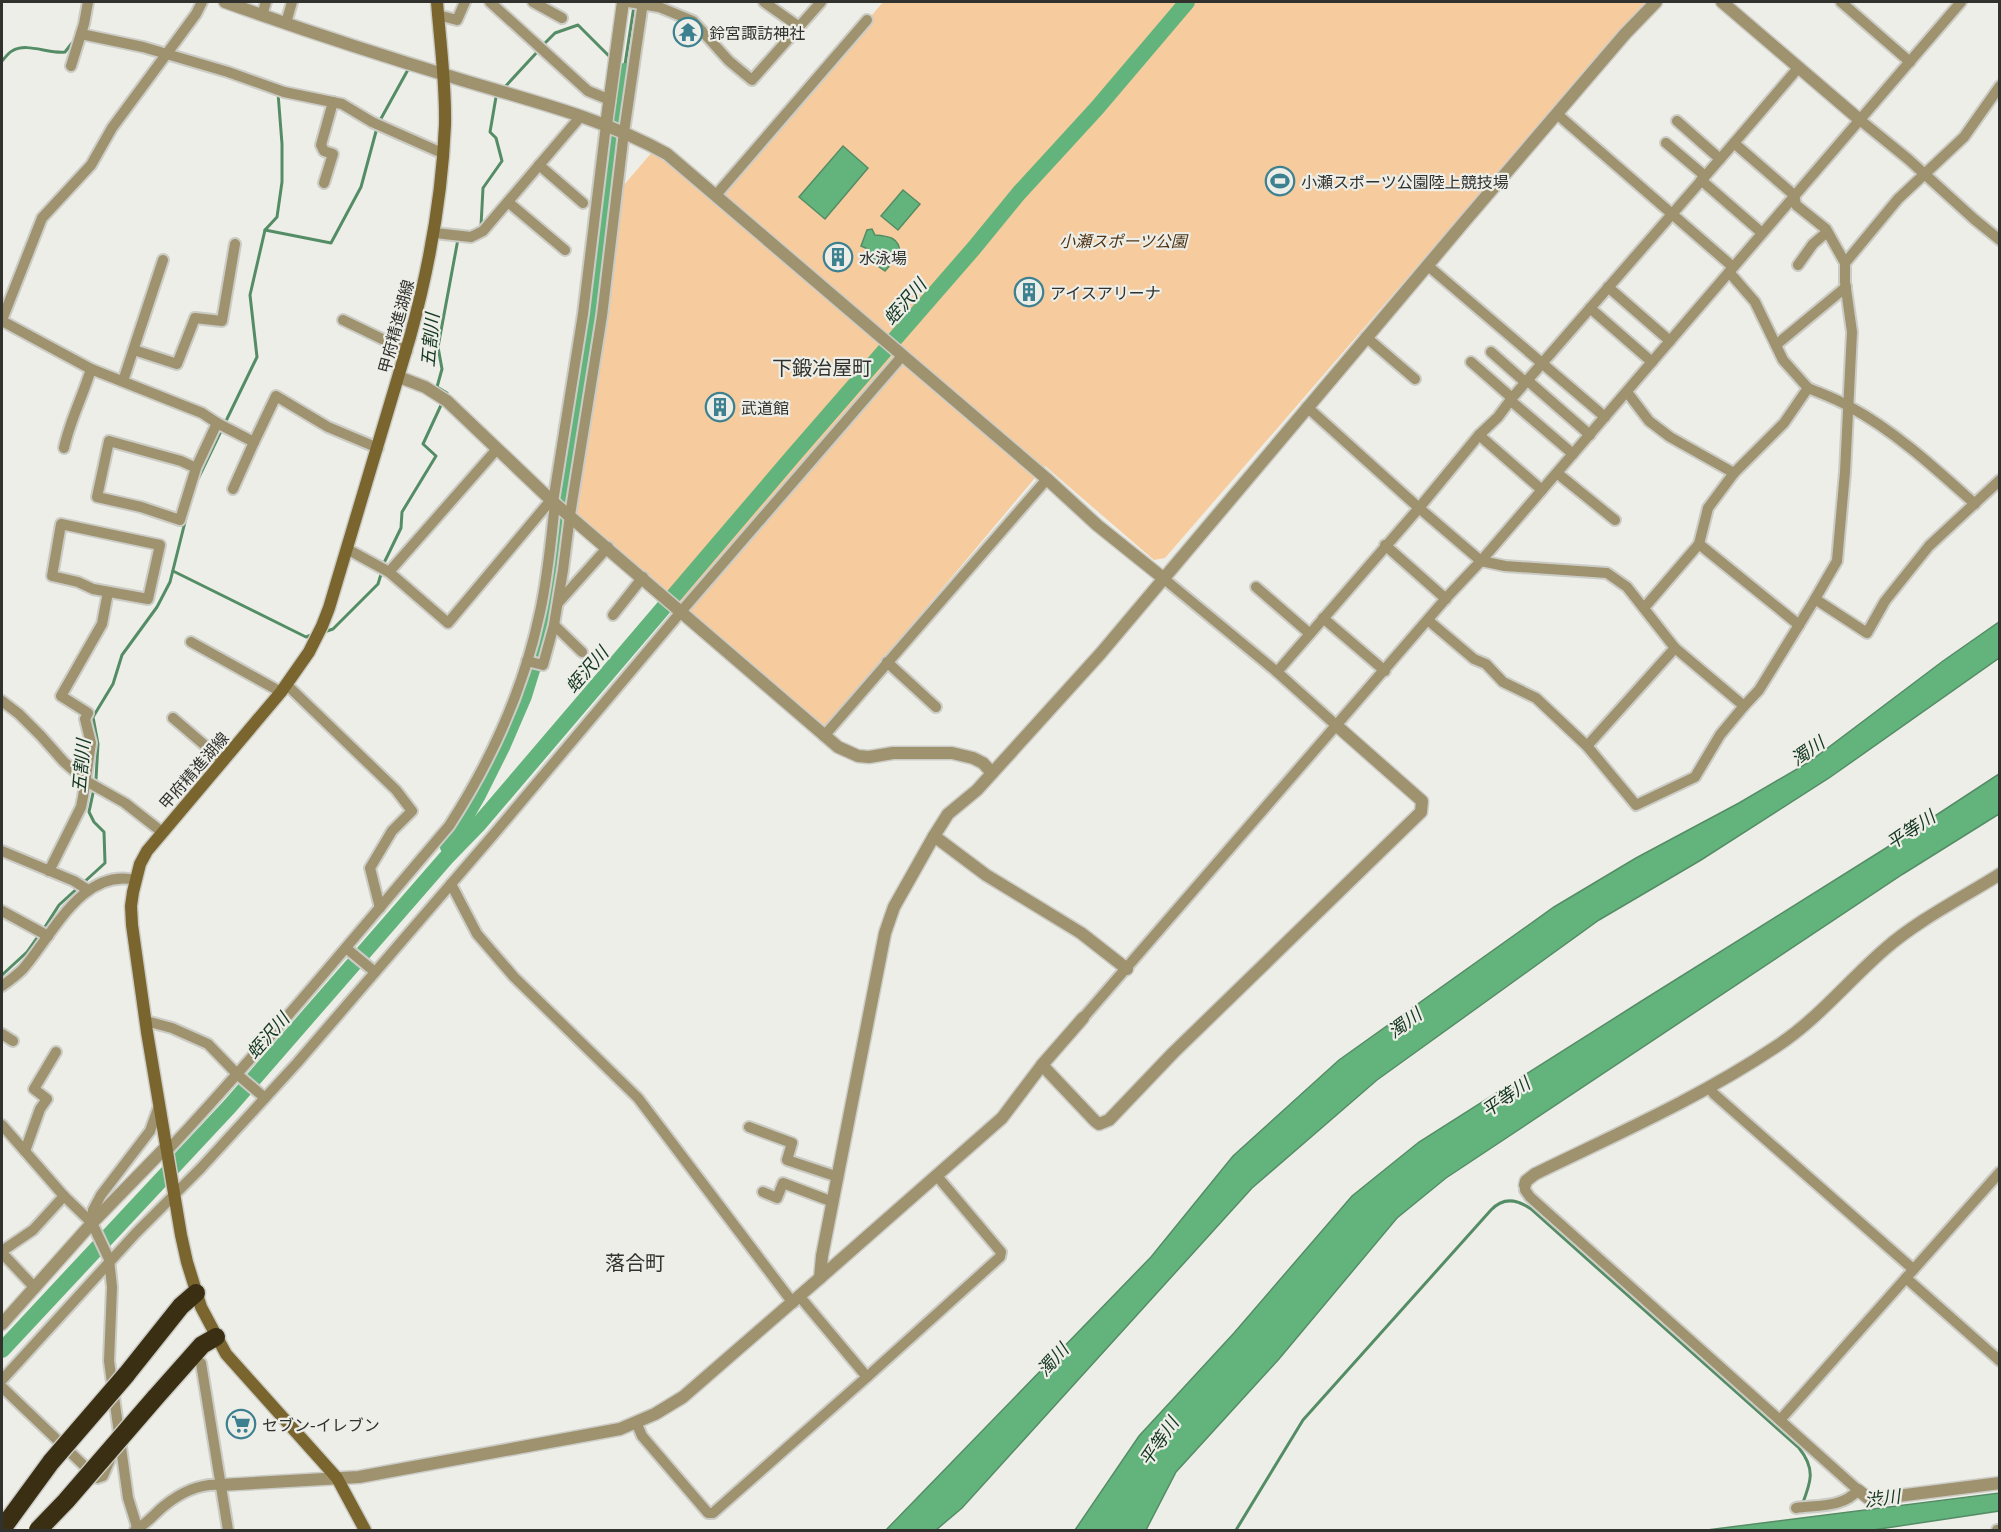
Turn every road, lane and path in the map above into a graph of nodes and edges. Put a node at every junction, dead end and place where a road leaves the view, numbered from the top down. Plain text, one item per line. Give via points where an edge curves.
1 (88, 2) edge
2 (202, 2) edge
3 (225, 2) edge
4 (266, 2) edge
5 (292, 2) edge
6 (437, 2) edge
7 (465, 2) edge
8 (490, 2) edge
9 (533, 2) edge
10 (768, 2) edge
11 (821, 2) edge
12 (1656, 2) edge
13 (1722, 2) edge
14 (1840, 2) edge
15 (1961, 2) edge
16 (635, 3) edge
17 (660, 4) edge
18 (262, 15) junction
19 (438, 15) junction
20 (562, 18) dead end
21 (867, 20) dead end
22 (286, 23) junction
23 (798, 26) junction
24 (81, 34) junction
25 (168, 53) junction
26 (1910, 62) junction
27 (71, 66) dead end
28 (1799, 67) junction
29 (443, 74) junction
30 (2000, 86) edge
31 (610, 100) junction
32 (333, 102) junction
33 (1557, 114) junction
34 (581, 116) junction
35 (1860, 120) junction
36 (1677, 121) dead end
37 (615, 129) junction
38 (1666, 143) dead end
39 (1734, 143) junction
40 (442, 153) junction
41 (1720, 159) junction
42 (539, 165) junction
43 (1924, 174) junction
44 (1703, 178) junction
45 (324, 183) dead end
46 (716, 195) junction
47 (1794, 195) junction
48 (508, 202) junction
49 (583, 203) dead end
50 (1672, 214) junction
51 (1827, 232) junction
52 (435, 233) junction
53 (1762, 233) junction
54 (2000, 240) edge
55 (235, 244) dead end
56 (565, 250) dead end
57 (163, 260) dead end
58 (1845, 263) junction
59 (1427, 266) junction
60 (1798, 266) dead end
61 (1731, 269) junction
62 (1846, 286) junction
63 (1608, 288) junction
64 (4, 300) edge
65 (1590, 308) junction
66 (583, 314) junction
67 (602, 316) junction
68 (343, 320) dead end
69 (2, 321) edge
70 (1366, 337) junction
71 (1670, 341) junction
72 (1776, 345) junction
73 (134, 350) junction
74 (407, 351) junction
75 (1491, 352) dead end
76 (901, 353) junction
77 (1471, 362) dead end
78 (1652, 362) junction
79 (1542, 363) junction
80 (91, 369) junction
81 (399, 377) junction
82 (1415, 379) dead end
83 (123, 381) junction
84 (1526, 381) junction
85 (1808, 388) junction
86 (1627, 392) junction
87 (1511, 399) junction
88 (1849, 406) junction
89 (1307, 407) junction
90 (1605, 417) junction
91 (217, 423) junction
92 (1479, 435) junction
93 (1590, 435) junction
94 (254, 442) junction
95 (64, 448) dead end
96 (378, 448) junction
97 (497, 449) junction
98 (1573, 454) junction
99 (196, 468) junction
100 (1557, 473) junction
101 (1734, 473) junction
102 (1047, 479) junction
103 (2000, 480) edge
104 (233, 489) dead end
105 (1542, 490) junction
106 (554, 502) junction
107 (1975, 504) junction
108 (1419, 508) junction
109 (570, 515) junction
110 (1615, 520) dead end
111 (1699, 544) junction
112 (1385, 545) junction
113 (608, 547) junction
114 (347, 549) junction
115 (1481, 561) junction
116 (389, 572) junction
117 (643, 578) junction
118 (1163, 578) junction
119 (1256, 587) dead end
120 (108, 592) junction
121 (1446, 599) junction
122 (1815, 599) junction
123 (558, 604) junction
124 (1644, 608) junction
125 (680, 609) junction
126 (613, 615) dead end
127 (1323, 618) junction
128 (1428, 621) junction
129 (1799, 624) junction
130 (554, 625) junction
131 (1309, 633) junction
132 (191, 642) dead end
133 (1675, 648) junction
134 (582, 652) dead end
135 (528, 661) junction
136 (887, 662) junction
137 (1385, 671) junction
138 (1277, 672) junction
139 (284, 689) junction
140 (2, 700) edge
141 (1744, 706) junction
142 (936, 707) dead end
143 (173, 718) dead end
144 (1337, 726) junction
145 (824, 736) junction
146 (1587, 746) junction
147 (222, 760) junction
148 (992, 773) junction
149 (86, 781) junction
150 (162, 832) junction
151 (934, 836) junction
152 (2, 851) edge
153 (49, 871) junction
154 (2000, 874) edge
155 (136, 880) junction
156 (452, 884) junction
157 (88, 890) junction
158 (380, 908) junction
159 (2, 911) edge
160 (48, 936) junction
161 (348, 950) junction
162 (1127, 969) junction
163 (372, 970) junction
164 (2, 986) edge
165 (1083, 1018) joint
166 (146, 1021) junction
167 (2, 1034) edge
168 (13, 1041) dead end
169 (56, 1052) dead end
170 (1042, 1065) junction
171 (239, 1076) junction
172 (1710, 1088) junction
173 (263, 1096) junction
174 (159, 1106) junction
175 (2, 1125) edge
176 (749, 1127) dead end
177 (25, 1151) junction
178 (167, 1151) junction
179 (2000, 1172) edge
180 (937, 1176) junction
181 (838, 1177) junction
182 (1525, 1185) joint
183 (763, 1192) dead end
184 (174, 1193) junction
185 (64, 1196) junction
186 (833, 1202) junction
187 (93, 1226) junction
188 (2, 1252) edge
189 (109, 1261) junction
190 (1910, 1273) junction
191 (820, 1278) junction
192 (35, 1288) junction
193 (196, 1293) junction
194 (797, 1300) junction
195 (2, 1324) edge
196 (216, 1337) junction
197 (2000, 1361) edge
198 (201, 1363) dead end
199 (867, 1377) junction
200 (2, 1380) edge
201 (2, 1387) edge
202 (1780, 1420) junction
203 (636, 1422) junction
204 (122, 1455) junction
205 (337, 1478) junction
206 (2000, 1483) edge
207 (221, 1485) junction
208 (1858, 1490) junction
209 (1801, 1507) dead end
210 (2, 1529) edge
211 (38, 1530) edge
212 (137, 1530) edge
213 (228, 1530) edge
214 (364, 1530) edge

1 - 24 street
2 - 25 street
3 - 18 street
4 - 18 street
5 - 22 street
6 - 19 main road, 甲府精進湖線
7 - 19 street via 456,20
8 - 31 street via 588,91
9 - 20 street
10 - 23 street
11 - 23 street
12 - 33 street
13 - 28 street
14 - 26 street
15 - 26 street
16 - 17 street
16 - 31 street via 616,55
16 - 37 street
17 - 23 street via 693,21 729,62 752,80
18 - 22 street
19 - 29 main road, 甲府精進湖線
21 - 46 street
22 - 29 street
24 - 25 street
24 - 27 street
25 - 32 street via 284,92
25 - 64 street via 112,128 91,165 42,218
26 - 35 street
28 - 35 street
28 - 39 street
29 - 34 street
29 - 40 main road, 甲府精進湖線
30 - 43 street via 1964,137
31 - 37 street
32 - 40 street
32 - 45 street via 321,145 333,154
33 - 50 street
33 - 59 street
34 - 37 street
34 - 42 street
35 - 43 street
35 - 47 street
36 - 41 street
37 - 46 street via 667,154
37 - 66 street
37 - 67 street
38 - 44 street
39 - 41 street
39 - 47 street
40 - 52 main road, 甲府精進湖線
41 - 44 street
42 - 48 street
42 - 49 street
43 - 54 street
43 - 58 street
44 - 50 street
44 - 53 street
46 - 76 street
47 - 51 street via 1796,205
47 - 53 street
48 - 52 street via 483,231 471,237
48 - 56 street
50 - 61 street
50 - 63 street
51 - 58 street
51 - 60 street
52 - 74 main road, 甲府精進湖線
53 - 61 street
55 - 73 street via 222,321 195,318 177,364
57 - 73 street
58 - 62 street
59 - 70 street
59 - 79 street
61 - 71 street
61 - 72 street via 1755,302
62 - 72 street
62 - 88 street via 1852,332
63 - 65 street
63 - 71 street
64 - 69 street
65 - 78 street
65 - 79 street
66 - 67 street
66 - 106 street
67 - 109 street
68 - 74 street
69 - 80 street
70 - 82 street
70 - 89 street
71 - 78 street
72 - 85 street
73 - 83 street
74 - 81 main road, 甲府精進湖線
75 - 84 street
76 - 102 street
76 - 125 street
77 - 87 street
78 - 86 street
79 - 84 street
79 - 90 street
80 - 83 street
80 - 95 street
81 - 96 main road, 甲府精進湖線
81 - 97 street via 443,398
83 - 91 street via 202,413
84 - 87 street
84 - 93 street
85 - 88 street
85 - 101 street via 1784,423
86 - 90 street
86 - 101 street via 1649,421 1670,437
87 - 92 street
87 - 98 street
88 - 107 street via 1897,439
88 - 122 street via 1837,561
89 - 108 street
89 - 118 street
90 - 93 street
91 - 94 street
91 - 99 street
92 - 105 street
92 - 108 street
93 - 98 street
94 - 96 street via 276,396 328,427
94 - 104 street
96 - 114 main road, 甲府精進湖線
97 - 106 street
97 - 116 street
98 - 100 street
99 - 99 street via 180,520 97,497 109,441
100 - 105 street
100 - 110 street
101 - 111 street via 1708,508
102 - 118 street
102 - 136 street
103 - 107 street
105 - 115 street
106 - 109 street
106 - 116 street via 448,623
106 - 135 street via 547,579
107 - 122 street via 1922,555 1885,601 1867,633
108 - 112 street
108 - 115 street
109 - 113 street
109 - 123 street
111 - 124 street
111 - 129 street
112 - 121 street
112 - 127 street
113 - 117 street
113 - 123 street
114 - 116 street
114 - 139 main road, 甲府精進湖線 via 322,626
115 - 121 street
115 - 124 street via 1607,573 1627,587
117 - 125 street
117 - 126 street
118 - 138 street
118 - 148 street
119 - 131 street
120 - 120 street via 52,576 61,524 159,545 148,599
120 - 149 street via 102,624 61,696 88,713 85,719 91,743
121 - 128 street
122 - 129 street
123 - 130 street
124 - 133 street
125 - 145 street
125 - 156 street
127 - 131 street
127 - 137 street
128 - 137 street
128 - 146 street via 1486,664 1503,682 1536,698
129 - 141 street
130 - 134 street
130 - 135 street via 543,665
131 - 138 street
132 - 139 street
133 - 141 street
133 - 146 street
135 - 158 street via 487,761 463,805
136 - 142 street
136 - 145 street
137 - 144 street
138 - 144 street
139 - 147 main road, 甲府精進湖線
139 - 158 street via 396,790 412,811 392,831 370,868
140 - 149 street
141 - 146 street via 1720,735 1695,777 1636,805
143 - 147 street
144 - 162 street
144 - 170 street via 1422,801 1421,812 1109,1120 1100,1124 1095,1120
145 - 148 street via 858,756 952,753 983,763
147 - 150 main road, 甲府精進湖線
148 - 151 street via 948,814
149 - 150 street via 125,803
149 - 153 street via 81,807
150 - 155 main road, 甲府精進湖線 via 147,851
151 - 162 street via 986,875 1081,933
151 - 181 street via 894,908 885,933
152 - 153 street
153 - 157 street
154 - 172 street via 1901,936 1815,1018
155 - 157 street via 111,879
155 - 166 main road, 甲府精進湖線 via 132,925
156 - 163 street
156 - 194 street via 477,934 514,976 638,1098
157 - 160 street
158 - 161 street
159 - 160 street
160 - 164 street via 21,971
161 - 163 street
161 - 171 street
162 - 165 street
163 - 173 street
165 - 170 street
166 - 171 street via 208,1044
166 - 174 main road, 甲府精進湖線
167 - 168 street
169 - 177 street via 34,1089 47,1099
170 - 180 street via 1002,1118
171 - 173 street
171 - 178 street
172 - 182 street via 1535,1174
172 - 190 street
173 - 184 street
174 - 178 main road, 甲府精進湖線
174 - 187 street via 150,1131 101,1195 93,1210
175 - 177 street
176 - 181 street via 792,1143 787,1160
177 - 185 street
178 - 184 main road, 甲府精進湖線
178 - 187 street
179 - 190 street
180 - 191 street
180 - 199 street via 1001,1252 1000,1257
181 - 186 street
182 - 202 street via 1530,1197
183 - 186 street via 777,1198 783,1183
184 - 189 street
184 - 193 main road, 甲府精進湖線
185 - 187 street
185 - 188 street via 33,1230
186 - 191 street
187 - 189 street
187 - 192 street
188 - 192 street
189 - 200 street
189 - 204 street via 109,1361
190 - 197 street
190 - 202 street
191 - 194 street
192 - 195 street
193 - 196 main road, 甲府精進湖線
193 - 210 highway, bridge via 51,1462
194 - 199 street
194 - 203 street via 683,1396
196 - 205 main road, 甲府精進湖線 via 242,1374
196 - 211 highway, bridge via 202,1345
198 - 207 street
199 - 203 street via 713,1513 708,1513 642,1436
201 - 204 street via 97,1478 103,1476 113,1455
202 - 208 street
203 - 205 street via 620,1429
204 - 212 street
205 - 207 street
205 - 214 main road, 甲府精進湖線
206 - 208 street via 1874,1498
207 - 212 street via 184,1492
207 - 213 street
208 - 209 street via 1842,1503

